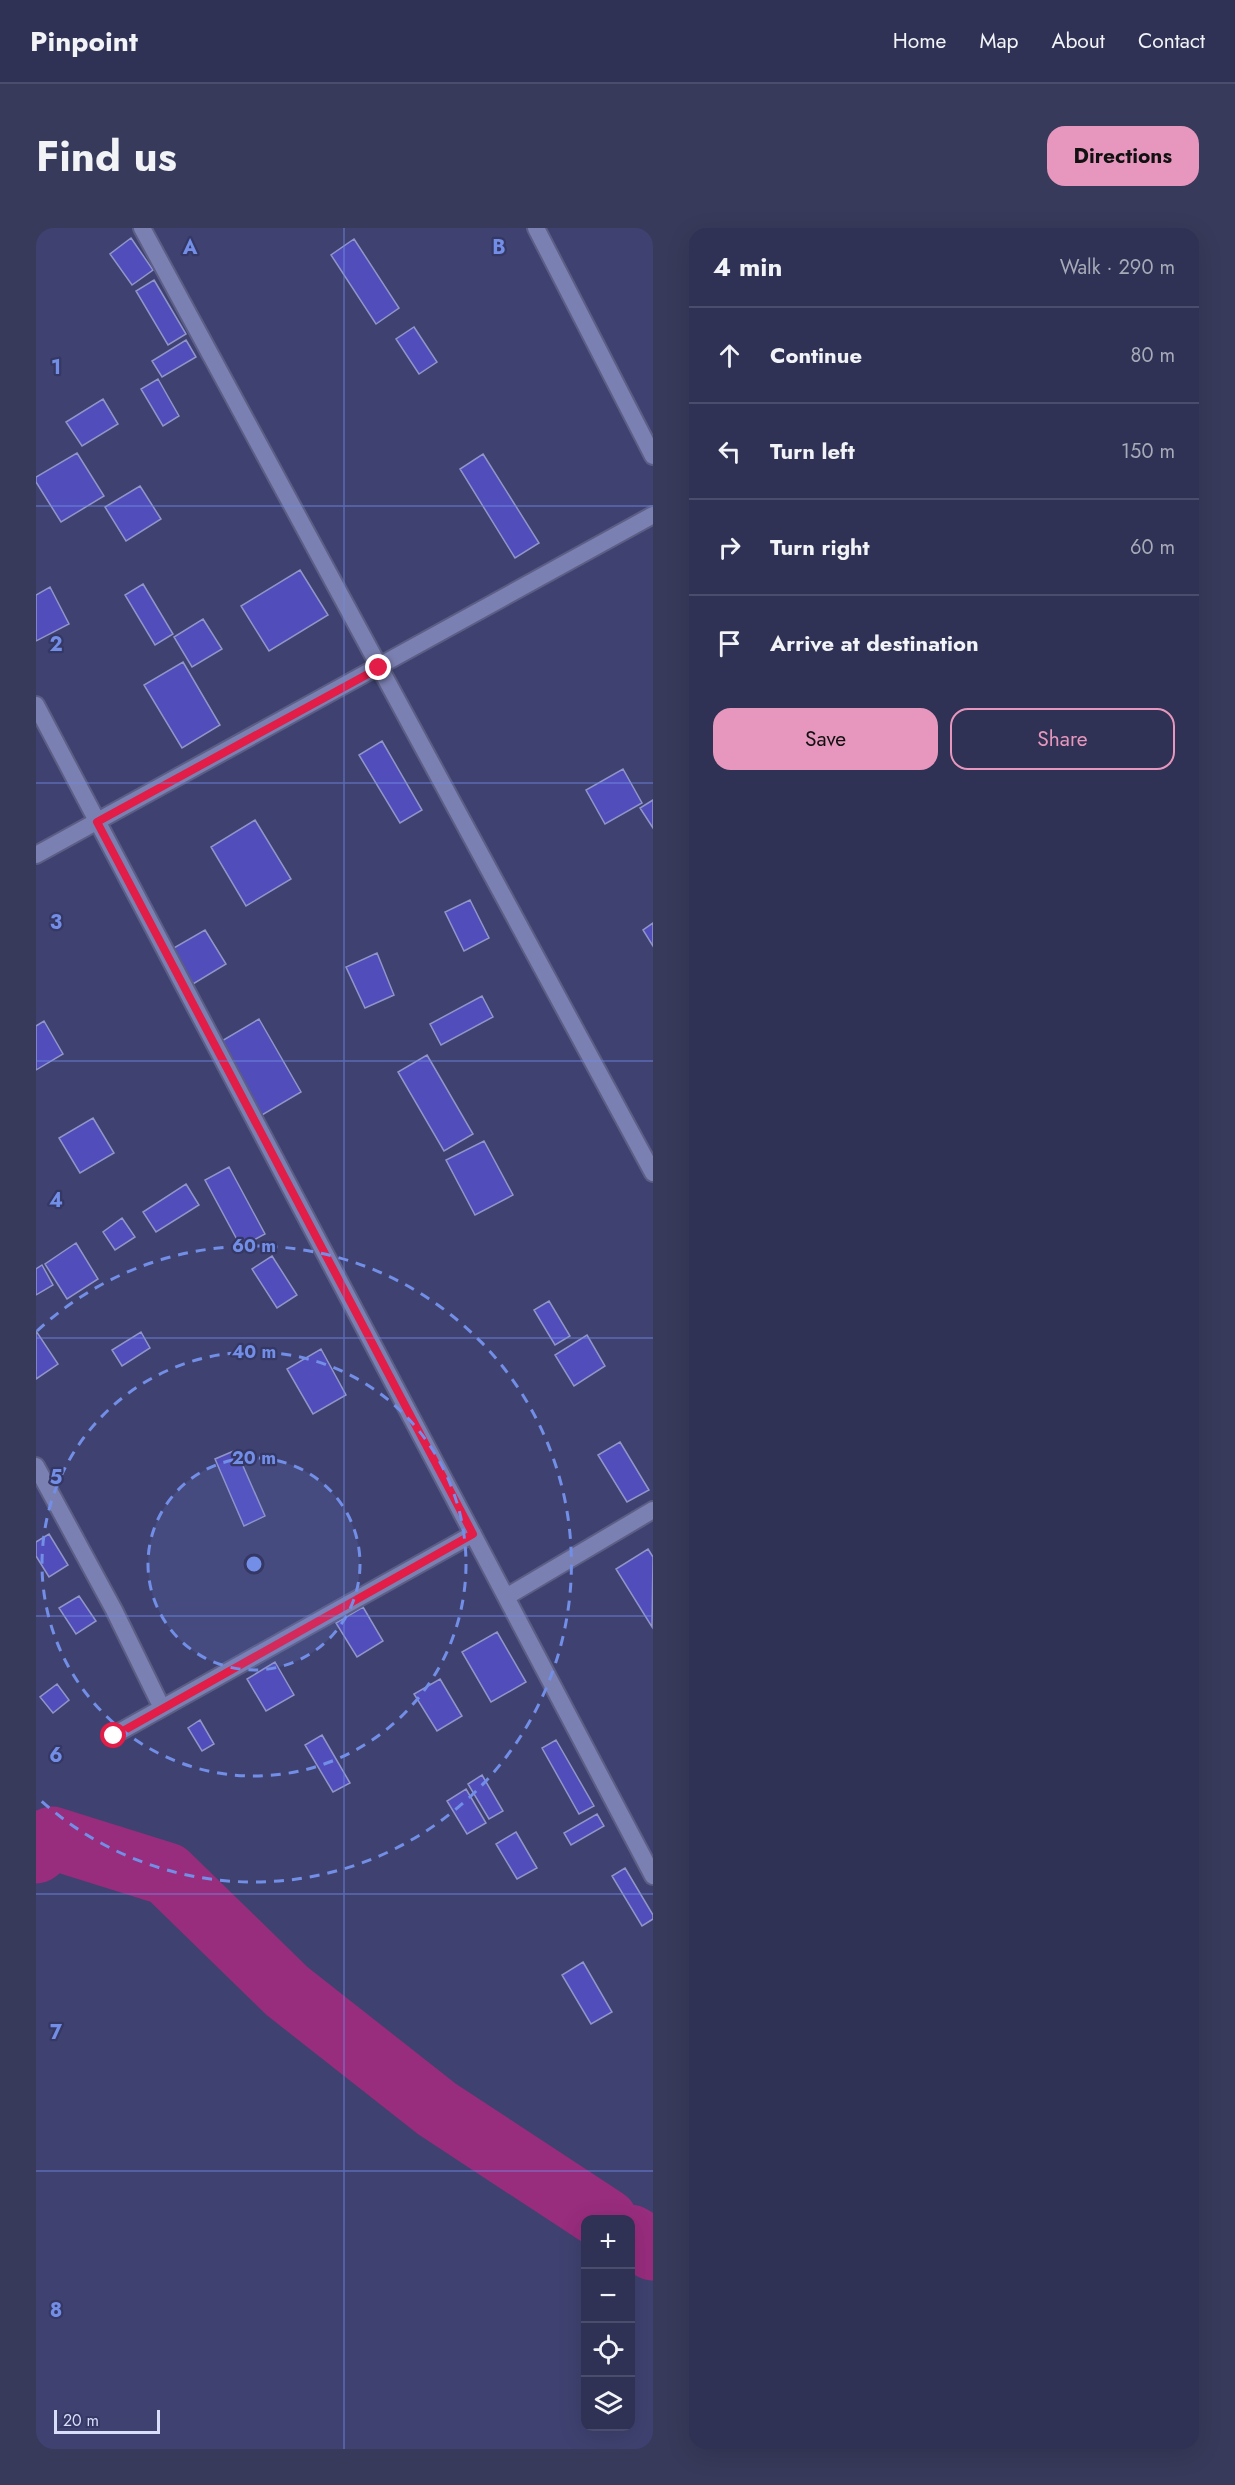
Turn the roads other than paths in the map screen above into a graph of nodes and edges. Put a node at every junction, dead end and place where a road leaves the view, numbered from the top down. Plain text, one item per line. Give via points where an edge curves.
1 (142, 228) edge
2 (536, 228) edge
3 (653, 456) edge
4 (653, 515) edge
5 (379, 668) junction
6 (36, 705) edge
7 (97, 822) junction
8 (36, 855) edge
9 (653, 1173) edge
10 (36, 1466) edge
11 (653, 1510) edge
12 (473, 1534) junction
13 (506, 1597) junction
14 (162, 1708) junction
15 (114, 1736) dead end
16 (653, 1875) edge

1 - 5 street
2 - 3 street
4 - 5 street
5 - 7 street
5 - 9 street
6 - 7 street
7 - 8 street
7 - 12 street
10 - 14 street
11 - 13 street
12 - 13 street
12 - 14 street
13 - 16 street
14 - 15 street

